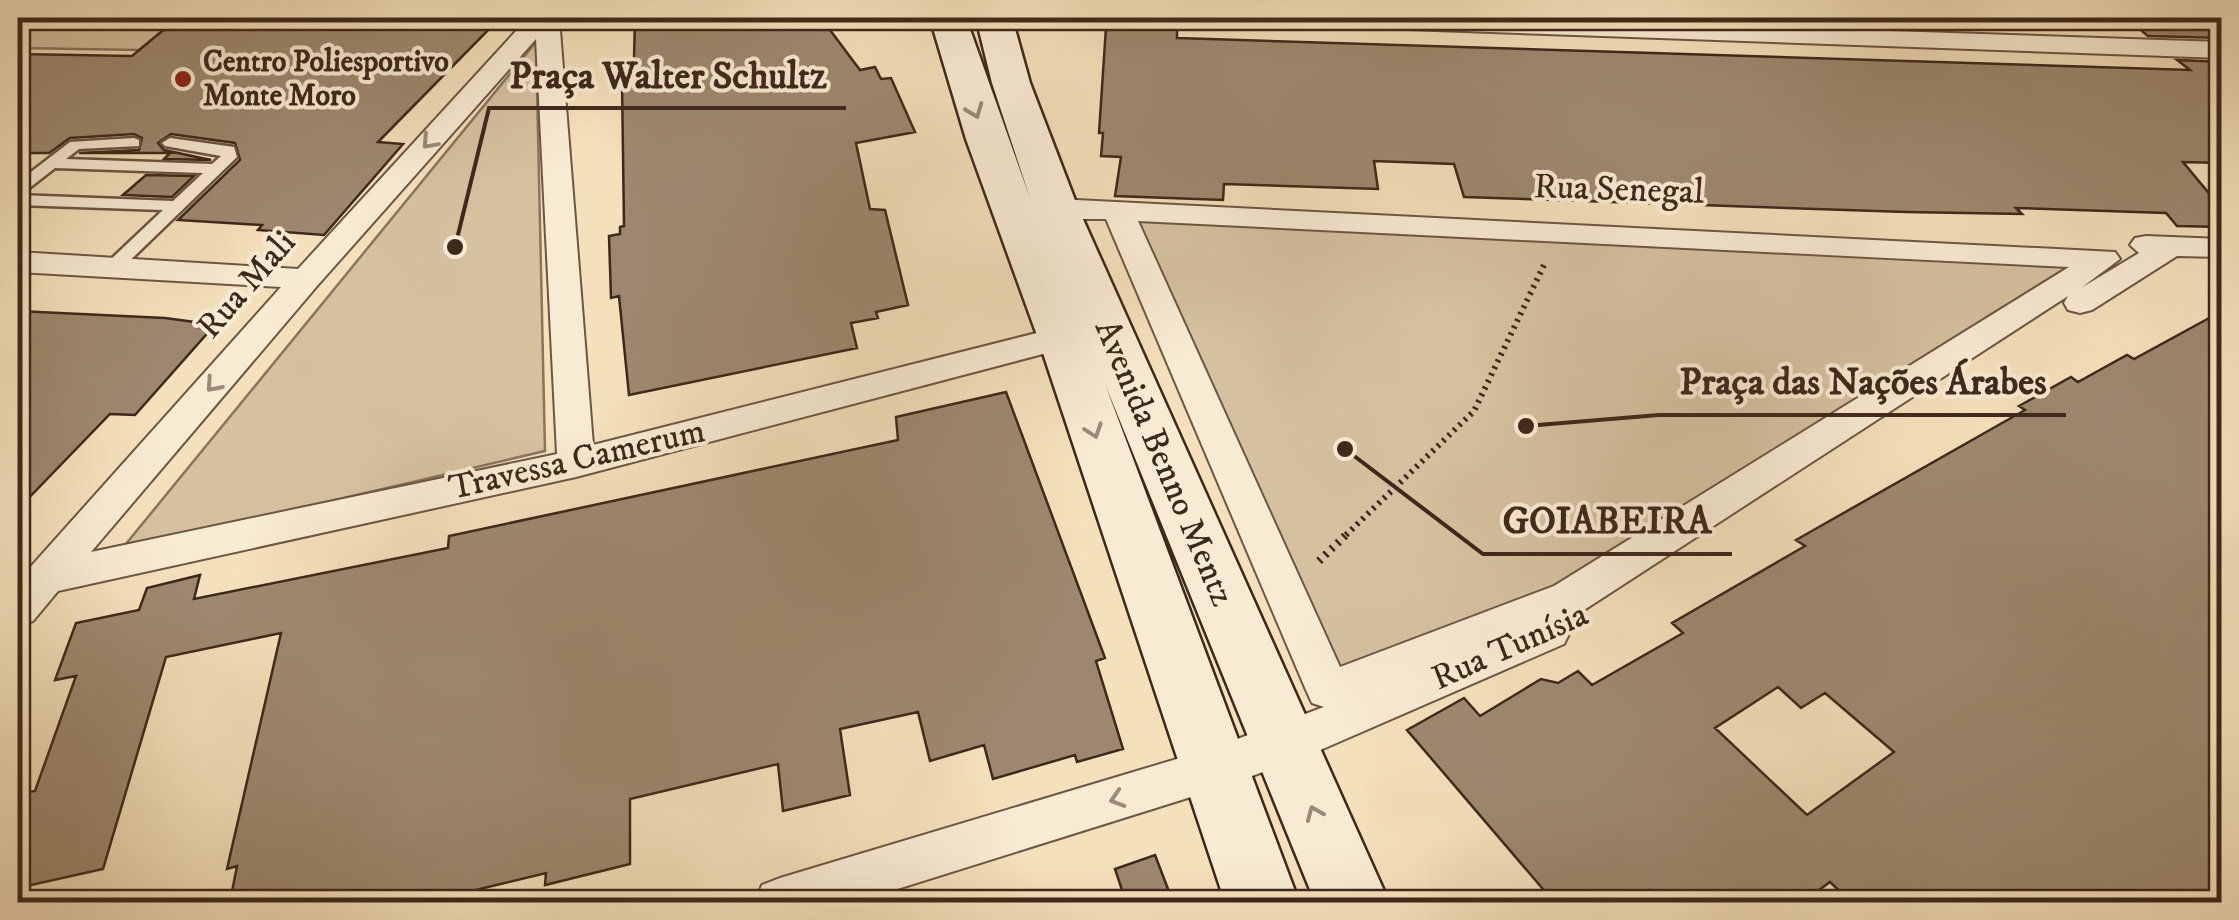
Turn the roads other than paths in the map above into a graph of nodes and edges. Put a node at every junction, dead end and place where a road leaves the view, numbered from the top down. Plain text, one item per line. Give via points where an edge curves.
1 (544, 18) edge
2 (948, 18) edge
3 (994, 18) edge
4 (1296, 18) edge
5 (1609, 24) edge
6 (1664, 25) edge
7 (2222, 50) edge
8 (134, 143) dead end
9 (170, 143) dead end
10 (48, 163) junction
11 (217, 169) junction
12 (18, 189) edge
13 (18, 200) edge
14 (177, 206) junction
15 (1035, 212) junction
16 (2171, 246) junction
17 (2222, 248) edge
18 (18, 262) edge
19 (113, 268) junction
20 (306, 279) junction
21 (1084, 333) junction
22 (576, 463) junction
23 (45, 578) junction
24 (1285, 593) joint
25 (18, 609) edge
26 (1286, 744) junction
27 (1210, 770) junction
28 (780, 902) edge
29 (1262, 902) edge
30 (1352, 902) edge

1 -> 20 street, Rua Mali
1 - 22 street
2 -> 15 street, Avenida Benno Mentz via 969,96
3 - 15 street, Avenida Benno Mentz
4 - 5 street
5 - 6 street
6 - 7 street
8 - 10 lane via 75,145
9 - 11 lane via 229,150
10 - 11 lane
10 - 12 lane
11 - 14 lane
13 - 14 lane
14 - 19 lane
15 - 16 street, Rua Senegal
15 - 21 street, Avenida Benno Mentz
16 - 17 street, Rua Senegal
16 - 26 street, Rua Tunísia via 1590,614
18 - 19 street
19 - 20 street
20 -> 23 street, Rua Mali
21 - 22 street, Travessa Camerum
21 - 26 street, Avenida Benno Mentz
21 -> 27 street, Avenida Benno Mentz
22 - 23 street, Travessa Camerum
23 - 25 street, Rua Mali
24 - 24 street via 1328,690 1569,598 2104,259 1118,210
26 - 27 street, Rua Tunísia
30 -> 26 street, Avenida Benno Mentz
27 -> 28 street, Rua Tunísia
27 - 29 street, Avenida Benno Mentz

